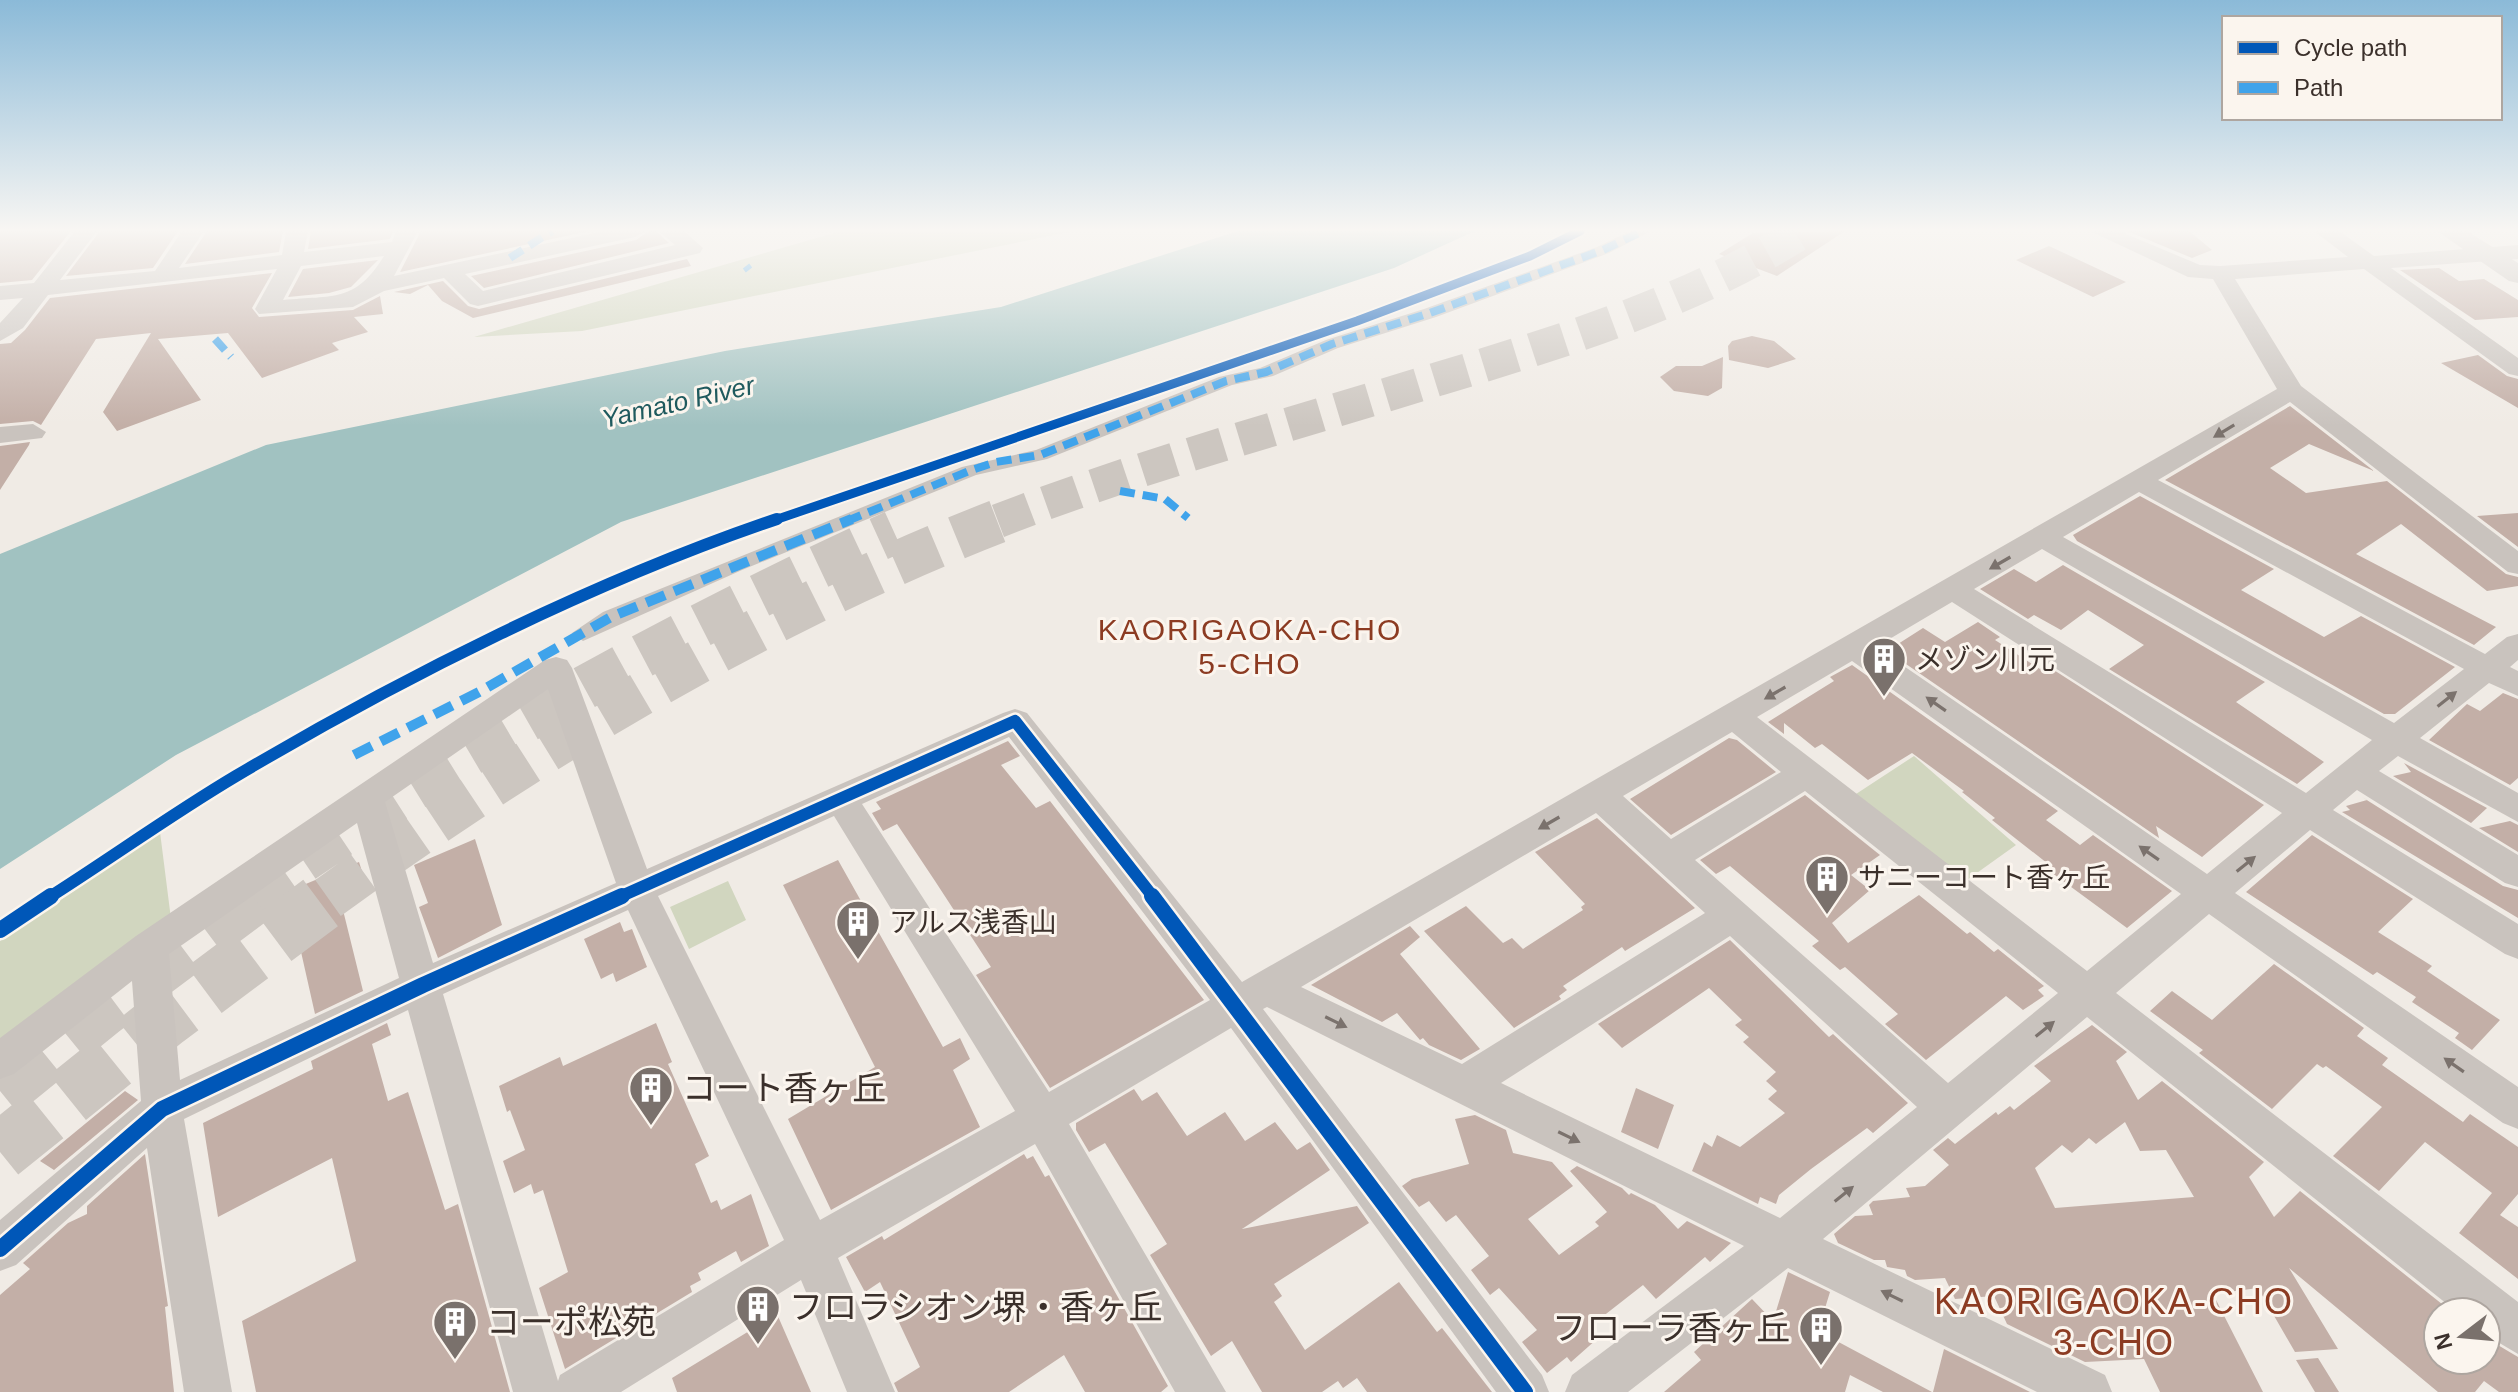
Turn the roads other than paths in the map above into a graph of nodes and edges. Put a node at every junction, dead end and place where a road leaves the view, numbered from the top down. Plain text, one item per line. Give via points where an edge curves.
1 (34, 296) edge
2 (274, 296) edge
3 (360, 296) edge
4 (1477, 296) edge
5 (2234, 296) edge
6 (2416, 296) edge
7 (0, 334) edge
8 (2518, 369) edge
9 (2291, 391) junction
10 (33, 432) dead end
11 (0, 435) edge
12 (2139, 481) junction
13 (2044, 538) junction
14 (2518, 565) edge
15 (1954, 590) junction
16 (583, 633) dead end
17 (2518, 644) edge
18 (1854, 647) junction
19 (2502, 676) edge
20 (1734, 717) junction
21 (2397, 738) junction
22 (1807, 773) junction
23 (2356, 773) junction
24 (1599, 795) junction
25 (367, 798) junction
26 (842, 800) junction
27 (2518, 809) edge
28 (2310, 812) junction
29 (1669, 858) junction
30 (2518, 873) edge
31 (637, 891) junction
32 (2209, 895) junction
33 (1732, 915) junction
34 (2518, 943) edge
35 (149, 947) junction
36 (423, 985) junction
37 (2089, 993) junction
38 (1251, 996) junction
39 (0, 1061) edge
40 (1464, 1085) junction
41 (162, 1109) junction
42 (1948, 1109) junction
43 (2518, 1110) edge
44 (1042, 1118) junction
45 (1784, 1243) junction
46 (0, 1249) edge
47 (811, 1249) junction
48 (2518, 1331) edge
49 (208, 1392) edge
50 (537, 1392) edge
51 (577, 1392) edge
52 (871, 1392) edge
53 (1202, 1392) edge
54 (1525, 1392) edge
55 (1589, 1392) edge
56 (2088, 1392) edge

1 - 7 street
2 - 3 street via 267,309
4 - 16 street via 1266,372 1212,386 1040,455 969,471 721,570
5 - 9 street
6 - 8 street
9 -> 12 street
9 - 14 street
10 - 11 street
12 - 13 street
12 - 19 street
13 -> 15 street
13 - 21 street
15 - 18 street
15 - 28 street
17 - 19 street
18 -> 20 street
32 -> 18 street
21 -> 19 street
20 - 22 street
20 - 24 street
21 - 23 street
21 - 27 street
22 - 29 street
22 - 37 street
23 - 28 street
23 - 30 street
24 - 29 street
24 -> 38 street
25 - 31 street via 556,668
25 - 35 street
25 - 36 street
26 - 31 street
26 - 38 street via 1015,721
26 - 44 street
32 -> 28 street
28 - 34 street
29 - 33 street
31 - 36 street
31 - 47 street
32 - 37 street
43 -> 32 street
33 - 40 street
33 - 42 street
35 - 39 street
35 - 41 street
36 - 41 street
36 - 50 street
42 -> 37 street
37 - 48 street
38 -> 40 street
38 - 44 street
38 - 54 street
40 -> 45 street
41 - 46 street
41 - 49 street
45 -> 42 street
44 - 47 street
44 - 53 street
45 - 55 street
56 -> 45 street
47 - 51 street
47 - 52 street

